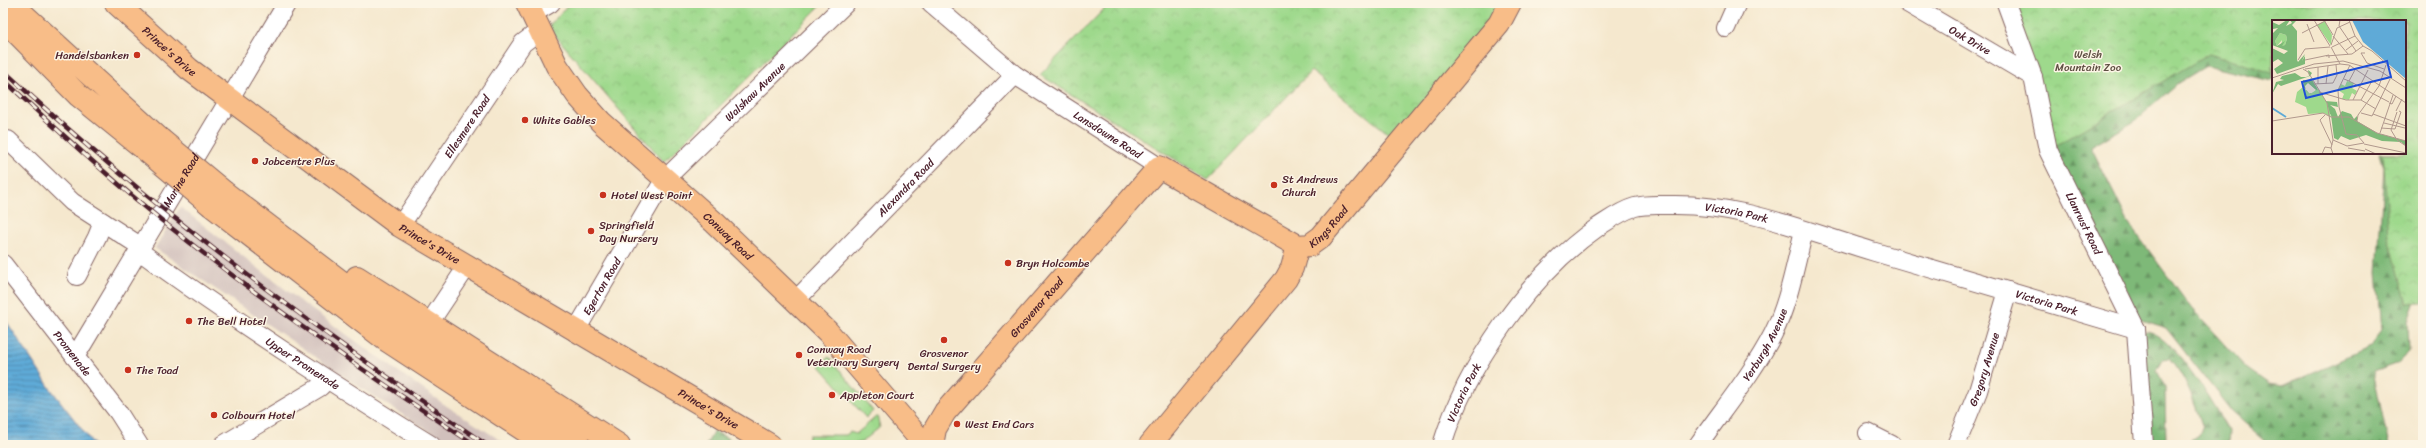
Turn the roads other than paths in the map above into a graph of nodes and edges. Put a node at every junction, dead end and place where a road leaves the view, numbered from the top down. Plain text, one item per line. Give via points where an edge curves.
1 (11, 3) edge
2 (116, 3) edge
3 (287, 3) edge
4 (552, 3) edge
5 (846, 3) edge
6 (931, 3) edge
7 (1510, 3) edge
8 (1737, 3) edge
9 (1907, 3) edge
10 (2006, 3) edge
11 (532, 16) edge
12 (3, 19) edge
13 (1726, 28) dead end
14 (1015, 75) junction
15 (2033, 77) junction
16 (229, 101) junction
17 (8, 140) dead end
18 (154, 146) junction
19 (1159, 167) junction
20 (664, 180) junction
21 (218, 199) junction
22 (259, 220) junction
23 (102, 222) junction
24 (400, 226) junction
25 (1804, 231) junction
26 (1298, 246) junction
27 (139, 248) junction
28 (3, 264) edge
29 (468, 265) junction
30 (77, 276) dead end
31 (2008, 290) junction
32 (796, 300) junction
33 (436, 313) dead end
34 (2136, 329) junction
35 (575, 332) junction
36 (75, 358) junction
37 (327, 380) junction
38 (945, 412) junction
39 (904, 420) junction
40 (1868, 433) dead end
41 (139, 445) edge
42 (223, 445) edge
43 (431, 445) edge
44 (547, 445) edge
45 (578, 445) edge
46 (619, 445) edge
47 (770, 445) edge
48 (905, 445) edge
49 (911, 445) edge
50 (925, 445) edge
51 (932, 445) edge
52 (1150, 445) edge
53 (1442, 445) edge
54 (1698, 445) edge
55 (1892, 445) edge
56 (1956, 445) edge
57 (2144, 445) edge

1 - 18 main road
2 - 16 main road, Prince's Drive via 152,38
3 - 16 street, Marine Road
4 - 11 street, Ellesmere Road
5 - 20 street, Walshaw Avenue
6 - 14 street, Lansdowne Road
7 - 26 main road, Kings Road via 1498,24 1321,237 1310,245
8 - 13 street
9 - 15 street, Oak Drive
10 - 15 street, Llanrwst Road
11 - 20 main road, Conway Road via 557,66 577,95 601,122
11 - 24 street, Ellesmere Road via 523,43
12 - 18 main road via 80,96
14 - 19 street, Lansdowne Road
14 - 32 street, Alexandra Road
15 - 34 street, Llanrwst Road via 2048,150
16 - 24 main road, Prince's Drive
16 - 27 street, Marine Road
17 - 23 street, Upper Promenade via 72,202
18 - 21 main road, bridge
19 - 26 main road, Lansdowne Road
19 - 38 main road, Grosvenor Road
20 - 32 main road, Conway Road via 715,223
20 - 35 street, Egerton Road
21 - 22 main road
21 - 44 main road via 386,340
22 - 45 main road via 398,325
22 - 46 main road via 316,250
23 - 27 street, Upper Promenade
23 - 30 street
24 - 29 main road, Prince's Drive
25 - 31 street, Victoria Park
25 - 53 street, Victoria Park via 1745,211 1696,204 1635,207 1614,216 1579,241 1555,264 1491,341 1466,383 1450,418
25 - 54 street, Yerburgh Avenue via 1784,307 1773,333 1753,367
26 - 52 main road, Kings Road via 1286,279
27 - 36 street, Marine Road
27 - 37 street, Upper Promenade via 184,284
28 - 36 street, Promenade
29 - 33 street
29 - 35 main road, Prince's Drive
31 - 34 street, Victoria Park
31 - 56 street, Gregory Avenue via 1978,391
32 - 39 main road, Conway Road via 852,358
34 - 57 street, Llanrwst Road
35 - 47 main road, Prince's Drive
36 - 41 street, Promenade via 118,412
37 - 42 street via 320,387
37 - 43 street, Upper Promenade
38 - 39 main road, Grosvenor Road via 932,420
38 - 51 main road, Grosvenor Road via 935,429
39 - 50 main road, Conway Road
40 - 55 street
48 - 49 main road

